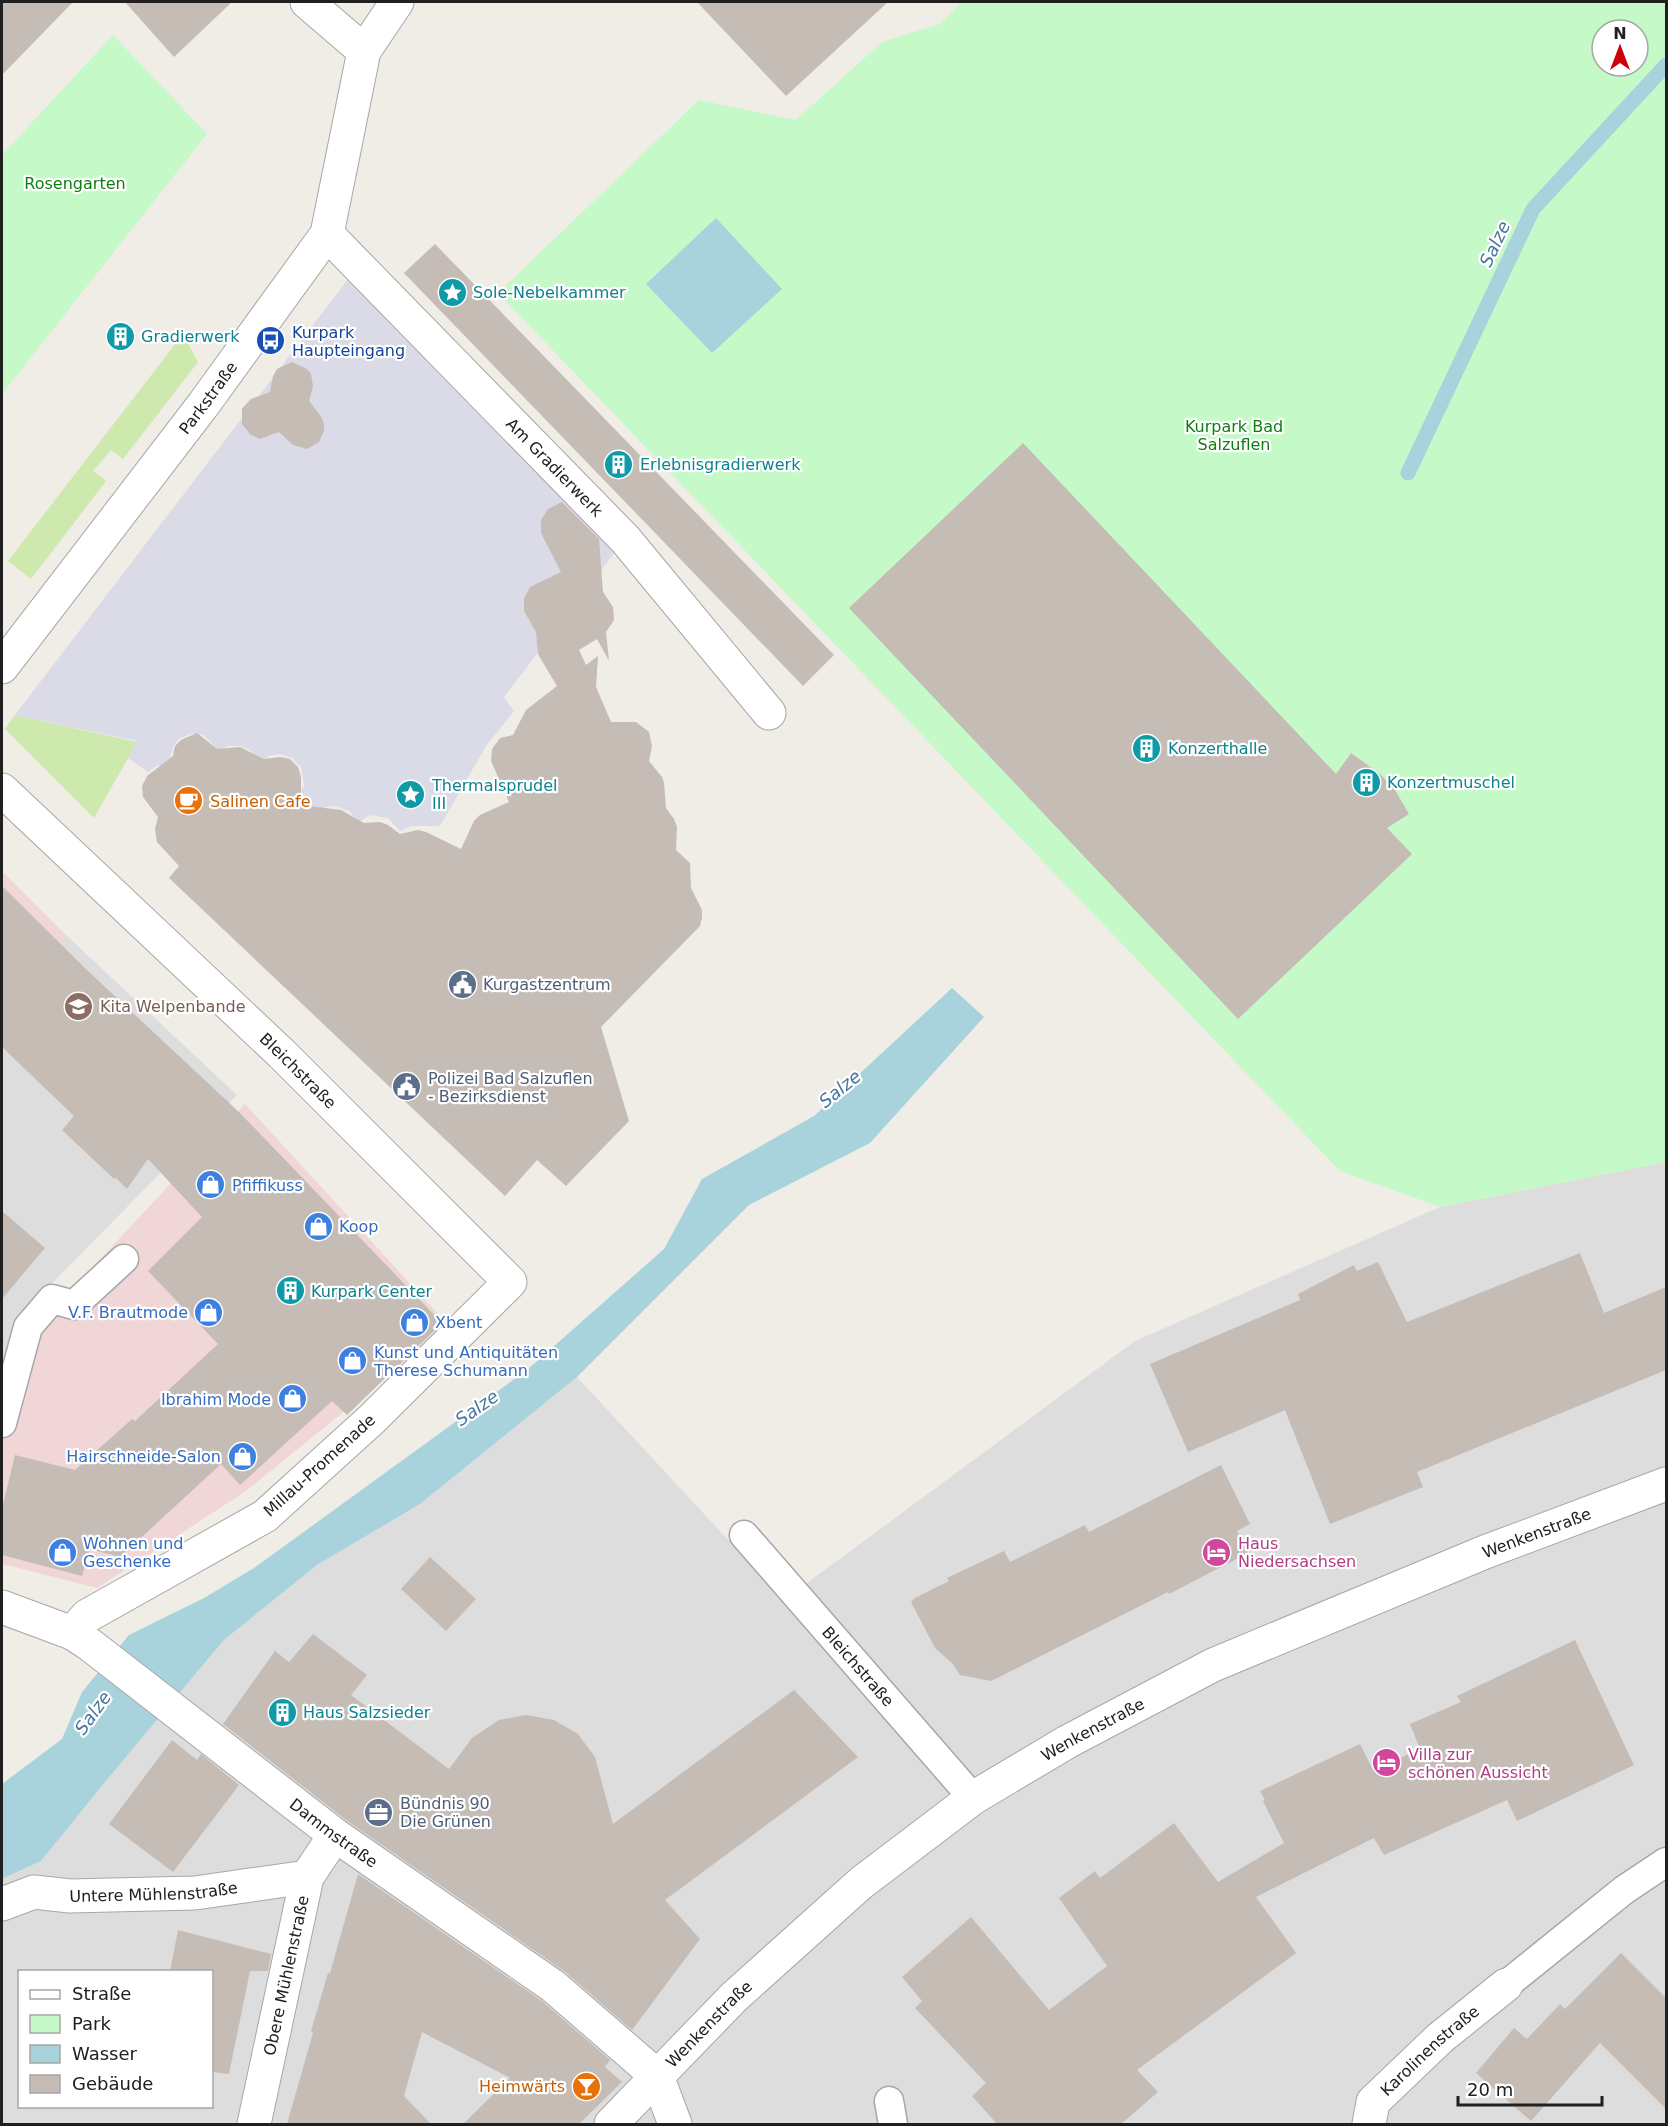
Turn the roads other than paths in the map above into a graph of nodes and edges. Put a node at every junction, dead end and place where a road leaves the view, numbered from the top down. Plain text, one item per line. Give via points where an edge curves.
1 (307, 2) edge
2 (397, 2) edge
3 (364, 51) junction
4 (327, 234) junction
5 (2, 667) edge
6 (769, 713) dead end
7 (2, 790) edge
8 (124, 1259) dead end
9 (510, 1282) joint
10 (2, 1423) edge
11 (1666, 1484) edge
12 (744, 1535) dead end
13 (2, 1607) edge
14 (72, 1633) junction
15 (973, 1798) junction
16 (335, 1835) junction
17 (1666, 1862) edge
18 (307, 1877) junction
19 (2, 1904) edge
20 (1506, 1985) joint
21 (657, 2076) junction
22 (254, 2124) edge
23 (610, 2124) edge
24 (675, 2124) edge
25 (1369, 2124) edge

1 - 3 street
2 - 3 street, Parkstraße
3 - 4 street, Parkstraße
4 - 5 street, Parkstraße via 203,405
4 - 6 street, Am Gradierwerk via 625,539
7 - 9 street, Bleichstraße via 282,1054
8 - 10 lane via 74,1305 52,1299 27,1328
9 - 14 street, Millau-Promenade via 372,1419 265,1515 87,1616
11 - 15 street, Wenkenstraße via 1485,1552 1213,1665 1067,1742
12 - 15 lane, Bleichstraße
13 - 14 street, Dammstraße
14 - 16 street, Dammstraße
15 - 21 street, Wenkenstraße via 861,1883 734,1996
16 - 18 street, Obere Mühlenstraße
16 - 21 street, Dammstraße via 553,1986
17 - 20 lane via 1624,1890
18 - 19 street, Untere Mühlenstraße via 195,1893 34,1893
18 - 22 street, Obere Mühlenstraße
20 - 25 street, Karolinenstraße via 1440,2038 1373,2102
21 - 23 street, Wenkenstraße
21 - 24 street

